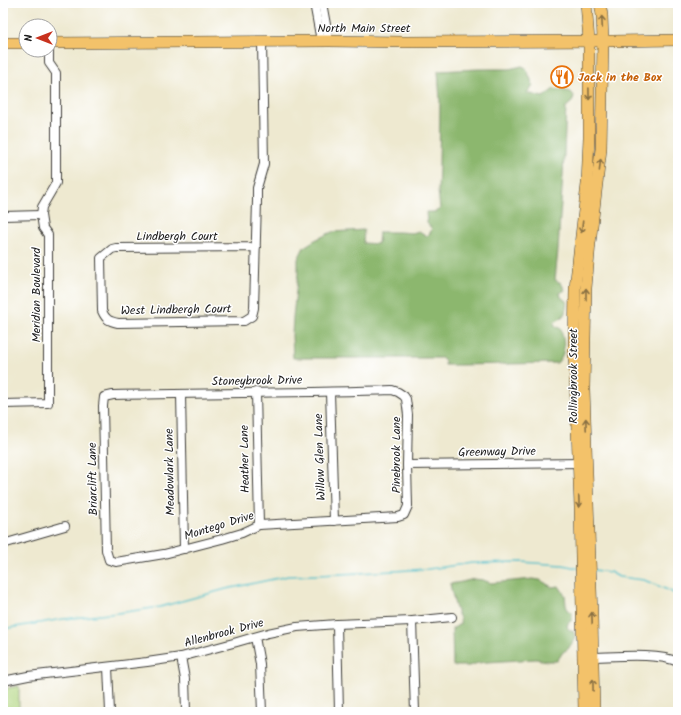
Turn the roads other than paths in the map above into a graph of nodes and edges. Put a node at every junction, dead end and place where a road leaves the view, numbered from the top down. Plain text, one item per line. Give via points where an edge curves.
1 (314, 3) edge
2 (322, 3) edge
3 (586, 3) edge
4 (600, 3) edge
5 (678, 40) edge
6 (262, 41) junction
7 (325, 41) junction
8 (589, 41) junction
9 (603, 41) junction
10 (3, 43) edge
11 (18, 43) edge
12 (58, 43) edge
13 (49, 58) edge
14 (41, 215) junction
15 (3, 216) edge
16 (256, 247) junction
17 (108, 321) joint
18 (256, 392) junction
19 (330, 392) junction
20 (181, 394) junction
21 (104, 397) joint
22 (406, 399) joint
23 (3, 404) edge
24 (583, 463) junction
25 (407, 465) junction
26 (406, 510) joint
27 (334, 520) junction
28 (259, 525) junction
29 (65, 526) dead end
30 (3, 544) edge
31 (184, 549) junction
32 (109, 560) joint
33 (452, 617) dead end
34 (412, 620) junction
35 (337, 624) junction
36 (255, 637) junction
37 (181, 657) junction
38 (588, 657) junction
39 (678, 662) edge
40 (108, 667) junction
41 (3, 681) edge
42 (110, 712) edge
43 (186, 712) edge
44 (262, 712) edge
45 (339, 712) edge
46 (415, 712) edge
47 (584, 712) edge
48 (594, 712) edge

1 - 7 street
2 - 7 street
3 - 8 main road, Rollingbrook Street
9 -> 4 main road, Rollingbrook Street
5 - 9 main road, North Main Street
6 - 7 main road, North Main Street
6 - 12 main road, North Main Street
6 - 16 street via 264,164 257,188
7 - 8 main road, North Main Street
8 - 9 main road, North Main Street
8 -> 24 main road, Rollingbrook Street via 587,184 575,288 574,352
24 -> 9 main road, Rollingbrook Street via 586,288 601,149
10 - 11 main road
13 - 14 street via 49,63 56,72 56,183 42,207
14 - 15 street
14 - 23 street, Meridian Boulevard via 43,228 48,235 48,403
16 - 17 street, West Lindbergh Court via 254,308 252,316 244,321
16 - 17 street, Lindbergh Court via 112,249 101,258 102,311
18 - 19 street, Stoneybrook Drive
18 - 20 street, Stoneybrook Drive
18 - 28 street, Heather Lane
19 - 22 street, Stoneybrook Drive via 392,390
19 - 27 street, Willow Glen Lane
20 - 21 street, Stoneybrook Drive
20 - 31 street, Meadowlark Lane
21 - 32 street, Briarclift Lane via 106,550
22 - 25 street, Pinebrook Lane
24 - 25 street, Greenway Drive
24 - 38 main road, Rollingbrook Street
25 - 26 street, Pinebrook Lane
26 - 27 street, Montego Drive via 404,515 398,517
27 - 28 street, Montego Drive
28 - 31 street, Montego Drive via 222,540
29 - 30 street
31 - 32 street, Montego Drive via 116,562
33 - 34 street, Allenbrook Drive
34 - 35 street, Allenbrook Drive
34 - 46 street
35 - 36 street, Allenbrook Drive via 297,627
35 - 45 street
36 - 37 street, Allenbrook Drive
36 - 44 street via 260,664
37 - 40 street, Allenbrook Drive
37 - 43 street
38 - 39 street via 646,656
38 - 47 main road, Rollingbrook Street
48 -> 38 main road, Rollingbrook Street
40 - 41 street, Allenbrook Drive
40 - 42 street

